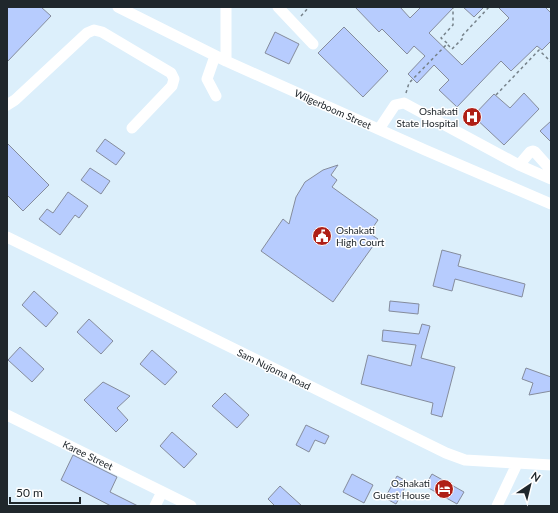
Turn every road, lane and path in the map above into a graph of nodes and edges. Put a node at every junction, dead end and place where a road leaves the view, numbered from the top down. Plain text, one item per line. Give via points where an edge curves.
1 (118, 7) edge
2 (226, 7) edge
3 (278, 7) edge
4 (452, 7) edge
5 (489, 7) edge
6 (313, 44) dead end
7 (447, 44) junction
8 (215, 56) junction
9 (226, 61) junction
10 (551, 62) edge
11 (496, 95) dead end
12 (216, 96) dead end
13 (404, 103) junction
14 (7, 105) edge
15 (132, 128) dead end
16 (379, 129) junction
17 (519, 164) junction
18 (551, 170) edge
19 (551, 179) edge
20 (551, 204) edge
21 (7, 237) edge
22 (7, 415) edge
23 (517, 464) junction
24 (551, 465) edge
25 (162, 492) junction
26 (155, 506) edge
27 (191, 506) edge
28 (497, 506) edge

1 - 8 street, Wilgerboom Street
2 - 9 street
3 - 6 street
4 - 7 path via 453,25 441,38
5 - 7 path via 452,49
7 - 13 path via 409,83
8 - 9 street, Wilgerboom Street
8 - 12 street via 207,79
9 - 16 street, Wilgerboom Street
10 - 11 path via 539,50
13 - 16 street via 395,105
13 - 17 street
14 - 15 street via 87,33 94,30 102,32 171,73 174,79 172,86
16 - 20 street, Wilgerboom Street
17 - 18 street via 533,151
17 - 19 street
21 - 23 street, Sam Nujoma Road via 446,453 466,460
22 - 25 street, Karee Street
23 - 24 street, Sam Nujoma Road
23 - 28 street
25 - 26 street
25 - 27 street, Karee Street

